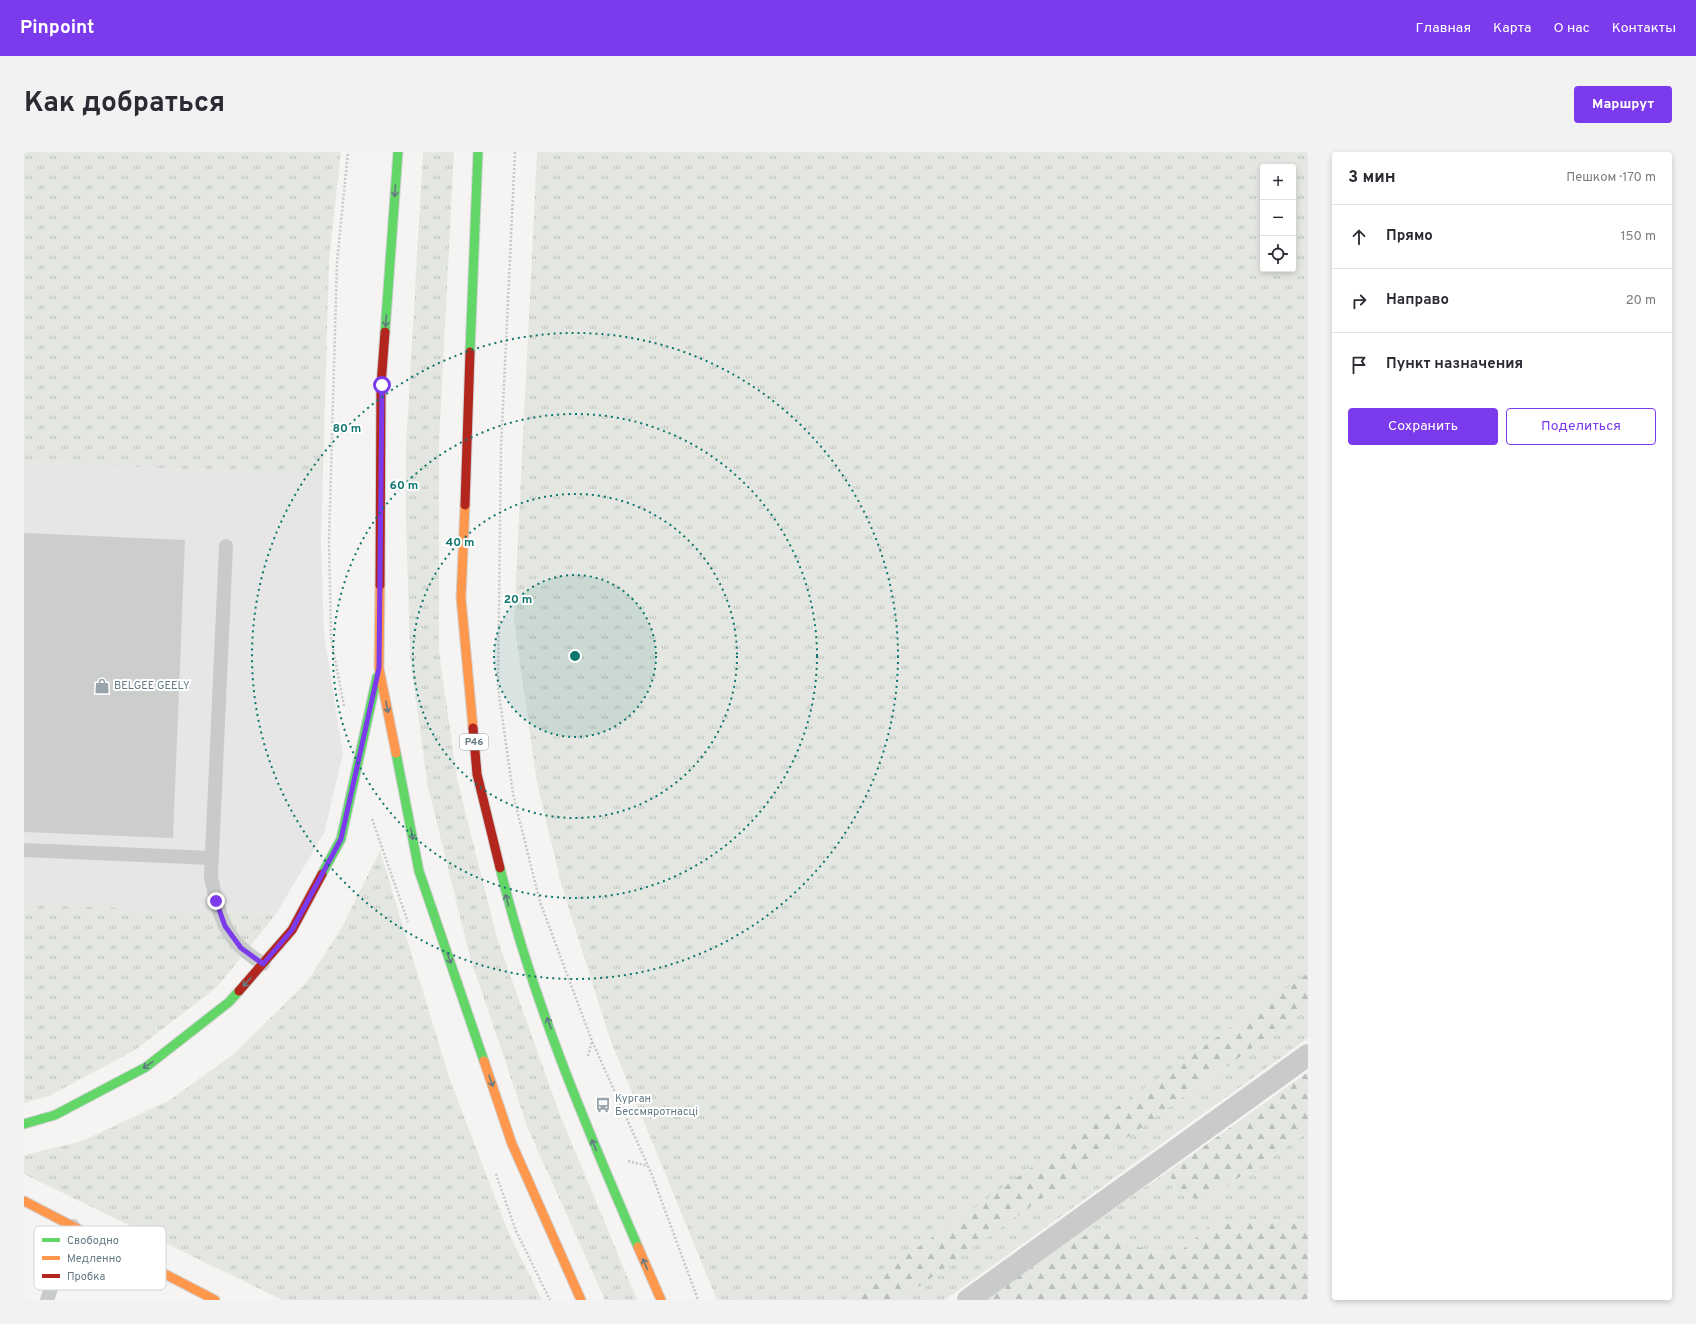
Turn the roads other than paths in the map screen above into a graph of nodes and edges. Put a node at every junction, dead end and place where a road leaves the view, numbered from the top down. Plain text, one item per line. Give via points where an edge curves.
1 (398, 152) edge
2 (478, 152) edge
3 (226, 546) dead end
4 (379, 668) junction
5 (24, 850) edge
6 (212, 858) junction
7 (263, 964) junction
8 (1308, 1055) edge
9 (24, 1124) edge
10 (24, 1201) edge
11 (73, 1226) edge
12 (166, 1274) edge
13 (51, 1290) edge
14 (47, 1300) edge
15 (215, 1300) edge
16 (582, 1300) edge
17 (661, 1300) edge
18 (968, 1300) edge

1 -> 4 main road via 382,385
17 -> 2 main road, Р46 via 582,1115 514,925 477,774 461,598
3 - 6 lane
4 - 7 main road via 341,839 292,930
4 -> 16 main road via 419,871 512,1144
5 - 6 lane
6 - 7 lane via 211,876 225,926 241,948
7 -> 9 main road via 229,1002 146,1067 55,1115
8 - 18 street
10 - 11 main road
12 - 15 main road
13 - 14 lane

